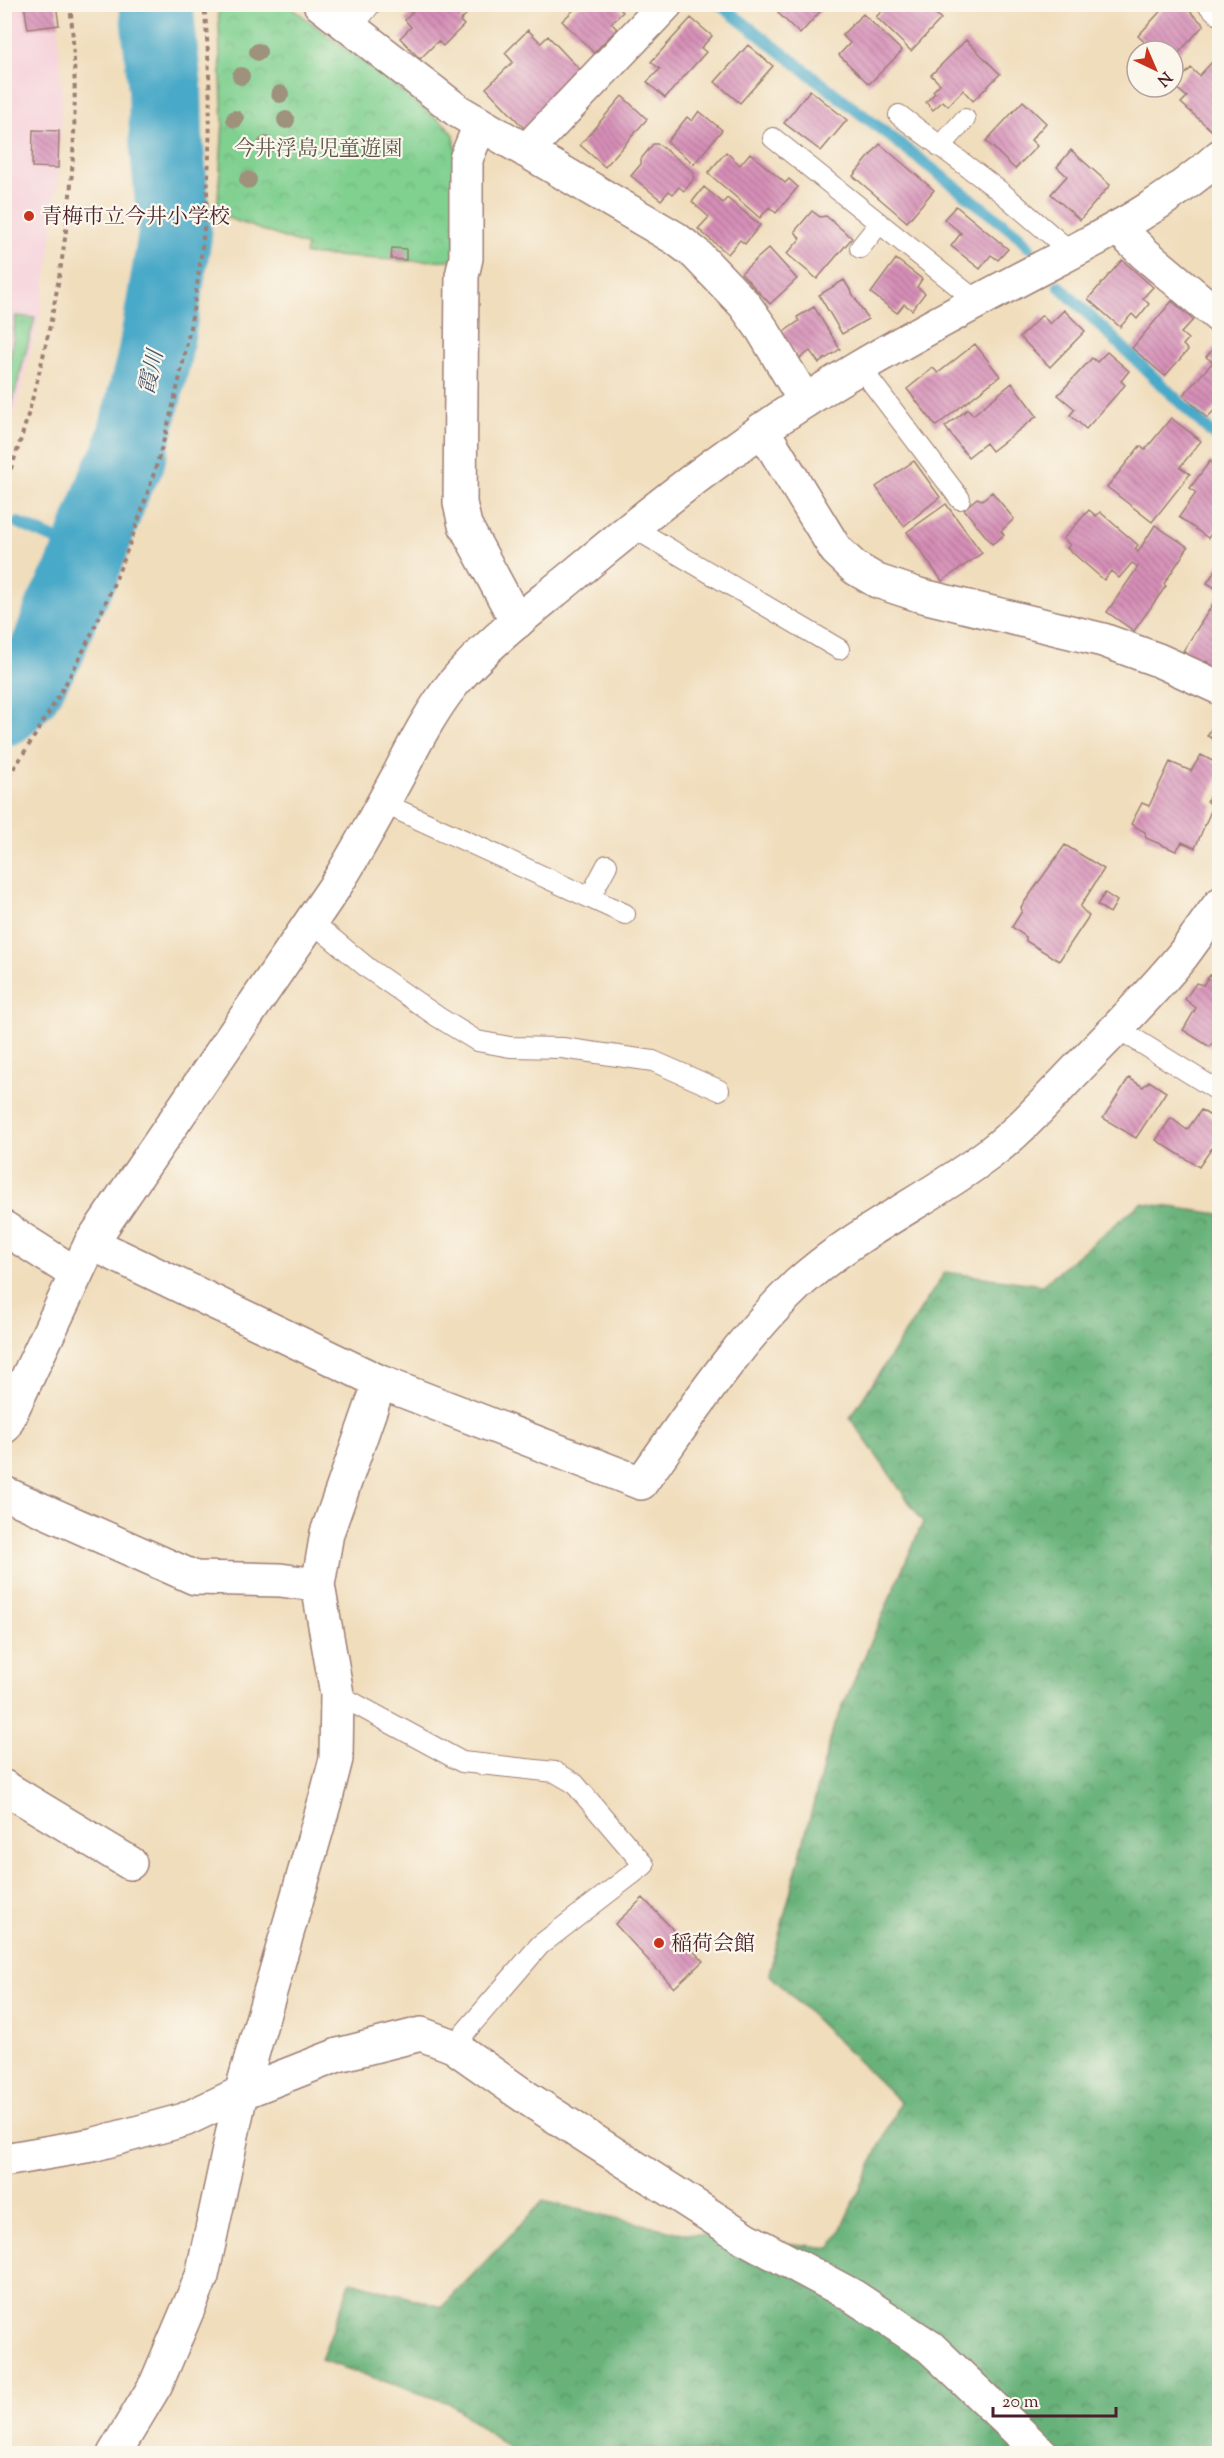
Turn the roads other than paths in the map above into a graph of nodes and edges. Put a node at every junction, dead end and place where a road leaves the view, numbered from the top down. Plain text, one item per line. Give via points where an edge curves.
1 (320, 4) edge
2 (666, 4) edge
3 (1206, 4) edge
4 (1220, 16) edge
5 (361, 17) edge
6 (899, 115) dead end
7 (965, 119) dead end
8 (480, 125) junction
9 (773, 138) dead end
10 (940, 147) junction
11 (526, 151) junction
12 (1220, 156) edge
13 (879, 224) junction
14 (1118, 228) junction
15 (860, 248) dead end
16 (1071, 252) junction
17 (978, 302) junction
18 (1220, 317) edge
19 (860, 367) junction
20 (805, 401) junction
21 (762, 429) junction
22 (960, 499) dead end
23 (632, 527) junction
24 (518, 622) junction
25 (839, 649) dead end
26 (1220, 688) edge
27 (383, 803) junction
28 (607, 865) dead end
29 (590, 897) junction
30 (1220, 904) edge
31 (625, 914) dead end
32 (312, 922) junction
33 (1117, 1028) junction
34 (719, 1090) dead end
35 (1220, 1092) edge
36 (4, 1228) edge
37 (91, 1243) junction
38 (76, 1275) junction
39 (380, 1382) junction
40 (4, 1427) edge
41 (4, 1493) edge
42 (318, 1585) junction
43 (337, 1694) junction
44 (4, 1787) edge
45 (130, 1863) dead end
46 (453, 2046) junction
47 (241, 2093) junction
48 (4, 2160) edge
49 (114, 2454) edge
50 (1042, 2454) edge

1 - 5 street
2 - 11 street
3 - 4 lane
5 - 8 street via 458,111
6 - 10 lane
7 - 10 lane
8 - 11 street
8 - 24 street via 466,159 460,503 465,525
9 - 13 lane
10 - 16 lane via 1001,192
11 - 20 street via 696,254 748,310
12 - 14 street
13 - 15 lane
13 - 17 lane
14 - 16 street
14 - 18 street
16 - 17 street
17 - 19 street
19 - 20 street
19 - 22 lane
20 - 21 street
21 - 23 street
21 - 26 street via 836,550 877,581 1102,640
23 - 24 street
23 - 25 lane
24 - 27 street via 465,671 442,699
27 - 29 lane
27 - 32 street
28 - 29 lane
29 - 31 lane
30 - 33 street via 1182,955
32 - 34 lane via 369,969 477,1041 653,1061
32 - 37 street
33 - 35 lane
33 - 39 street via 1029,1119 991,1152 843,1249 766,1315 641,1483
36 - 38 street
37 - 38 street
37 - 39 street
38 - 40 street
39 - 42 street via 327,1533
41 - 42 street via 195,1578
42 - 43 street
43 - 46 lane via 462,1762 555,1772 574,1784 644,1865 540,1945
43 - 47 street via 336,1759
44 - 45 street
46 - 47 street via 421,2034 338,2055
46 - 50 street via 744,2238 853,2296 930,2347
47 - 48 street via 184,2120 92,2145
47 - 49 street via 202,2276 156,2384

